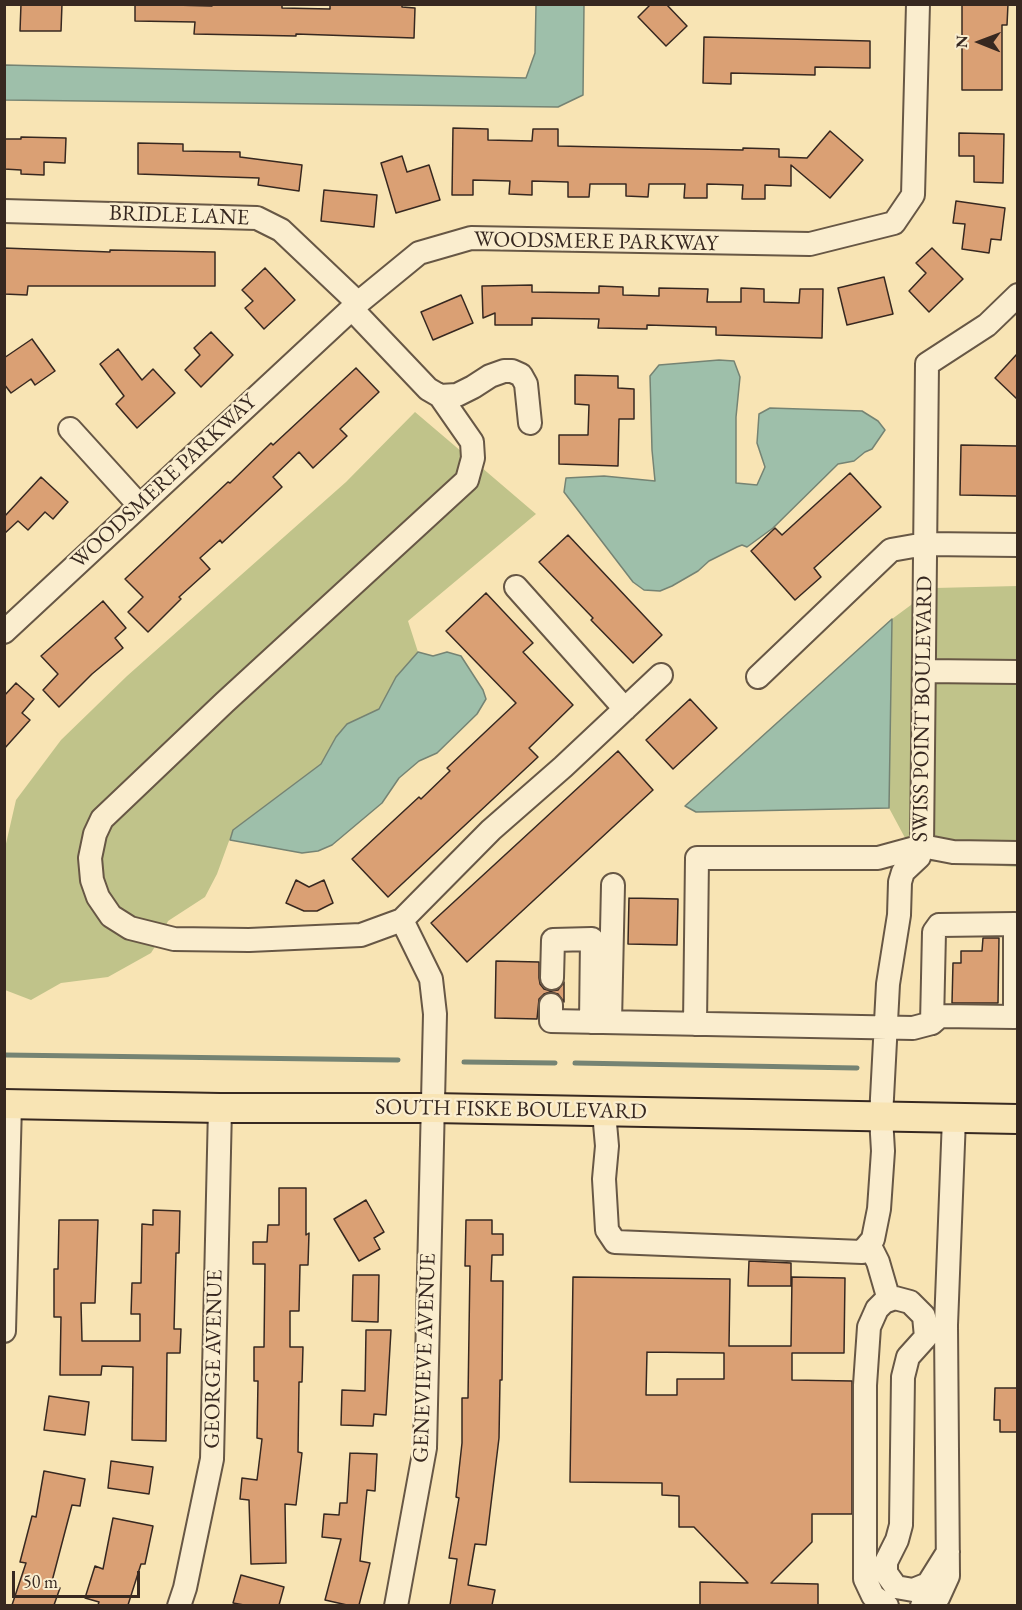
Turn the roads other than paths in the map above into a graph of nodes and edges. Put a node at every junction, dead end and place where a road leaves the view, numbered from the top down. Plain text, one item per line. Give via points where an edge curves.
1 (918, 4) edge
2 (4, 211) edge
3 (1017, 295) edge
4 (355, 306) junction
5 (440, 396) junction
6 (530, 423) dead end
7 (70, 429) dead end
8 (139, 505) junction
9 (925, 544) junction
10 (1017, 545) edge
11 (516, 587) dead end
12 (4, 632) edge
13 (925, 671) junction
14 (1017, 672) edge
15 (661, 675) dead end
16 (758, 677) dead end
17 (625, 709) junction
18 (922, 846) junction
19 (1017, 852) edge
20 (613, 885) dead end
21 (402, 920) junction
22 (552, 978) dead end
23 (551, 1005) dead end
24 (600, 1022) junction
25 (932, 1023) junction
26 (695, 1024) junction
27 (886, 1028) junction
28 (7, 1104) edge
29 (220, 1108) junction
30 (432, 1108) junction
31 (604, 1112) junction
32 (881, 1117) junction
33 (954, 1118) junction
34 (1017, 1119) edge
35 (869, 1244) junction
36 (889, 1300) junction
37 (4, 1331) edge
38 (948, 1552) junction
39 (179, 1605) edge
40 (396, 1605) edge
41 (887, 1605) edge
42 (922, 1605) edge

1 - 4 street, WOODSMERE PARKWAY via 913,195 894,223 810,244 471,238 419,253
2 - 4 street, BRIDLE LANE via 257,218 281,230
3 - 9 street, SWISS POINT BOULEVARD via 987,325 927,364
4 - 5 street, BRIDLE LANE via 428,389
4 - 8 street, WOODSMERE PARKWAY
5 - 6 street via 457,395 490,376 512,371 521,375 526,384
5 - 21 street, BRIDLE LANE via 471,442 473,458 467,480 102,819 90,858 95,889 111,916 148,934 174,939 249,940 361,935
7 - 8 street
8 - 12 street, WOODSMERE PARKWAY
9 - 10 street
9 - 13 street, SWISS POINT BOULEVARD
9 - 16 street via 891,550
11 - 17 street
13 - 14 street
13 - 18 street, SWISS POINT BOULEVARD
15 - 17 street
17 - 21 street via 491,830
18 - 19 street via 952,852
18 - 26 street via 878,858 697,858
18 - 27 street, SWISS POINT BOULEVARD via 900,882
20 - 24 street
21 - 30 street, GENEVIEVE AVENUE via 431,979 435,1014
22 - 24 street via 553,940 592,939
23 - 24 street via 551,1021
24 - 26 street
25 - 25 street via 940,1016 1015,1017 1016,924 939,925 934,932
25 - 27 street
26 - 27 street
27 - 32 street, SWISS POINT BOULEVARD
28 - 29 main road, SOUTH FISKE BOULEVARD
28 - 37 street
29 - 30 main road, SOUTH FISKE BOULEVARD
29 - 39 street, GEORGE AVENUE via 212,1459
30 - 31 main road, SOUTH FISKE BOULEVARD
30 - 40 street, GENEVIEVE AVENUE via 425,1448
31 - 32 main road, SOUTH FISKE BOULEVARD
31 - 35 street via 607,1230 615,1242 862,1252
32 - 33 main road, SOUTH FISKE BOULEVARD
32 - 35 street, SWISS POINT BOULEVARD via 879,1209
33 - 34 main road, SOUTH FISKE BOULEVARD
33 - 38 street via 946,1325
35 - 36 street
36 - 38 street via 910,1302 924,1316 926,1337 908,1357 903,1377 901,1525 886,1562 886,1573 896,1587 913,1590 928,1584
36 - 41 street via 877,1309 869,1327 866,1385 865,1579 873,1596
38 - 42 street via 948,1576 938,1598

